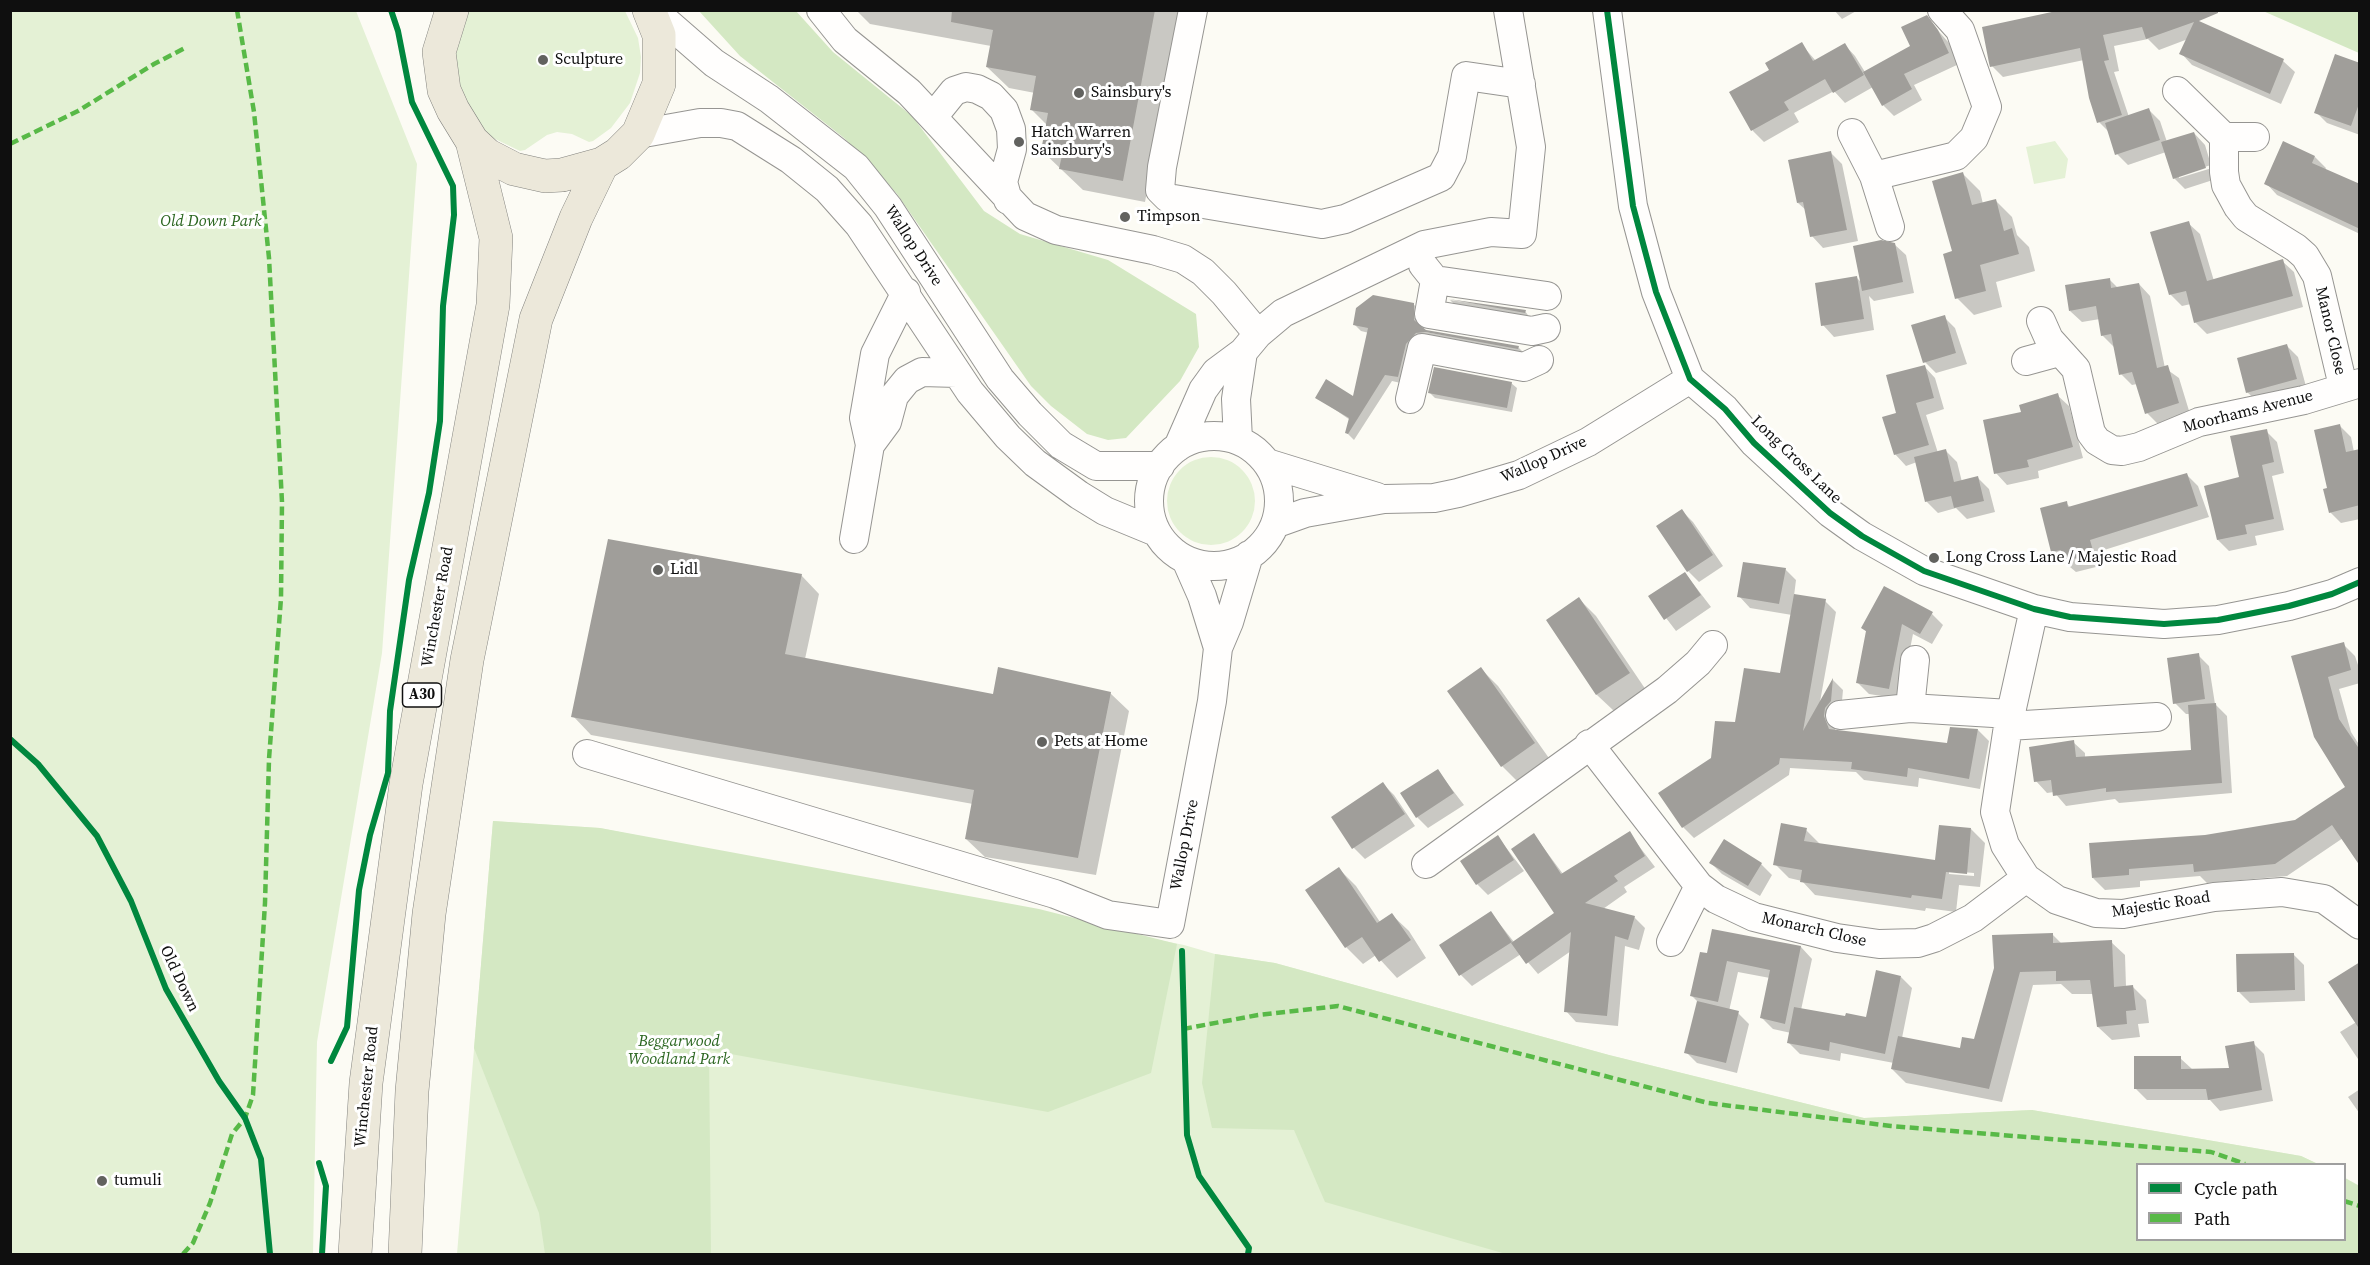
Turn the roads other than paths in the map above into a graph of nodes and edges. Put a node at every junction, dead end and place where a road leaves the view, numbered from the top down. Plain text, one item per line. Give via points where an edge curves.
1 (452, 10) edge
2 (651, 10) edge
3 (822, 10) edge
4 (1193, 10) edge
5 (1508, 10) edge
6 (1607, 10) edge
7 (1942, 10) edge
8 (1521, 84) junction
9 (2177, 91) dead end
10 (933, 117) junction
11 (1852, 133) dead end
12 (638, 134) junction
13 (2224, 137) junction
14 (2255, 137) dead end
15 (472, 141) junction
16 (602, 164) junction
17 (1874, 176) junction
18 (1008, 200) junction
19 (1890, 227) dead end
20 (1414, 249) junction
21 (1435, 280) junction
22 (906, 292) junction
23 (1547, 296) dead end
24 (1429, 314) junction
25 (2041, 321) dead end
26 (1546, 328) dead end
27 (1251, 343) junction
28 (1422, 348) junction
29 (2059, 352) junction
30 (1539, 360) dead end
31 (2026, 361) dead end
32 (957, 373) junction
33 (1690, 379) junction
34 (2351, 384) edge
35 (1410, 399) dead end
36 (1238, 440) junction
37 (870, 445) junction
38 (1169, 456) junction
39 (1267, 463) junction
40 (1384, 499) junction
41 (1277, 523) junction
42 (1156, 532) junction
43 (854, 539) dead end
44 (1249, 555) junction
45 (1187, 562) junction
46 (2360, 582) edge
47 (2034, 609) junction
48 (1713, 645) dead end
49 (1218, 648) junction
50 (1915, 660) dead end
51 (1910, 708) junction
52 (1840, 716) dead end
53 (2157, 717) dead end
54 (2009, 720) junction
55 (1589, 744) junction
56 (587, 754) dead end
57 (1426, 864) dead end
58 (2026, 878) junction
59 (1699, 886) junction
60 (2360, 925) edge
61 (1671, 942) dead end
62 (355, 1254) edge
63 (405, 1254) edge

1 - 15 main road via 440,43 439,72 453,111
2 - 12 main road via 659,35 659,84
2 - 38 street, Wallop Drive via 714,63 785,111 856,167 899,224 1000,379 1053,437 1096,466
3 - 10 street via 845,40 909,92
4 - 8 street via 1165,151 1160,190 1168,198 1322,224 1345,219 1441,177 1450,163 1466,76
5 - 8 street
6 - 33 street, Long Cross Lane via 1633,207 1656,292
7 - 17 street via 1960,30 1987,107 1974,138 1956,156
8 - 20 street via 1531,147 1522,234 1468,235
9 - 13 street
10 - 18 street
10 - 18 street via 954,91 966,87 991,96 1004,110 1011,129 1012,149 1003,182
11 - 17 street
12 - 16 main road
12 - 22 street, Wallop Drive via 721,123 736,126 771,145 842,204
13 - 14 street
13 - 34 street, Manor Close via 2226,185 2246,217 2301,252 2317,276
15 - 16 main road via 499,162 530,173 562,175
15 - 62 main road, Winchester Road / A30 via 496,238 493,305 406,783 366,1083
16 - 63 main road, A30 via 536,319 467,660 429,914 412,1091
17 - 19 street
18 - 27 street via 1039,225 1183,259 1224,292
20 - 21 street
20 - 27 street via 1283,313
21 - 23 street
21 - 24 street
22 - 32 street, Wallop Drive
22 - 37 street via 875,354 864,418
24 - 26 street via 1532,331
24 - 28 street
25 - 29 street, Moorhams Avenue
27 - 36 street via 1236,399
27 - 38 street via 1216,372
28 - 30 street via 1524,367
28 - 35 street
29 - 31 street
29 - 34 street, Moorhams Avenue via 2076,369 2091,433 2105,448 2122,451 2199,422 2304,400
32 - 37 street via 922,372 907,380 894,396 887,422
32 - 42 street, Wallop Drive via 996,424 1035,463 1106,511
33 - 40 street, Wallop Drive via 1588,442 1519,475 1434,498
33 - 47 street, Long Cross Lane via 1725,409 1804,492 1862,536 1924,571
36 - 38 street, Wallop Drive via 1214,437
36 - 39 street, Wallop Drive
37 - 43 street
38 - 42 street, Wallop Drive via 1149,499
39 - 40 street, Wallop Drive
39 - 41 street via 1276,481
40 - 41 street, Wallop Drive via 1305,513
41 - 44 street, Wallop Drive via 1269,537
42 - 45 street, Wallop Drive via 1170,552
44 - 45 street, Wallop Drive via 1216,565
44 - 49 street, Wallop Drive
45 - 49 street, Wallop Drive
46 - 47 street, Long Cross Lane via 2289,606 2218,620 2164,624 2113,621
47 - 54 street, Majestic Road
48 - 55 street via 1674,698
49 - 56 street, Wallop Drive via 1212,701 1170,924 1108,915 1055,894
50 - 51 street
51 - 52 street
51 - 54 street
53 - 54 street
54 - 58 street, Majestic Road via 1995,812 2005,845
55 - 57 street
55 - 59 street, Monarch Close
58 - 59 street, Monarch Close via 1953,929 1934,938 1899,945 1837,939 1754,917 1724,904
58 - 60 street, Majestic Road via 2057,900 2096,913 2122,914 2239,893 2282,891 2324,899
59 - 61 street

